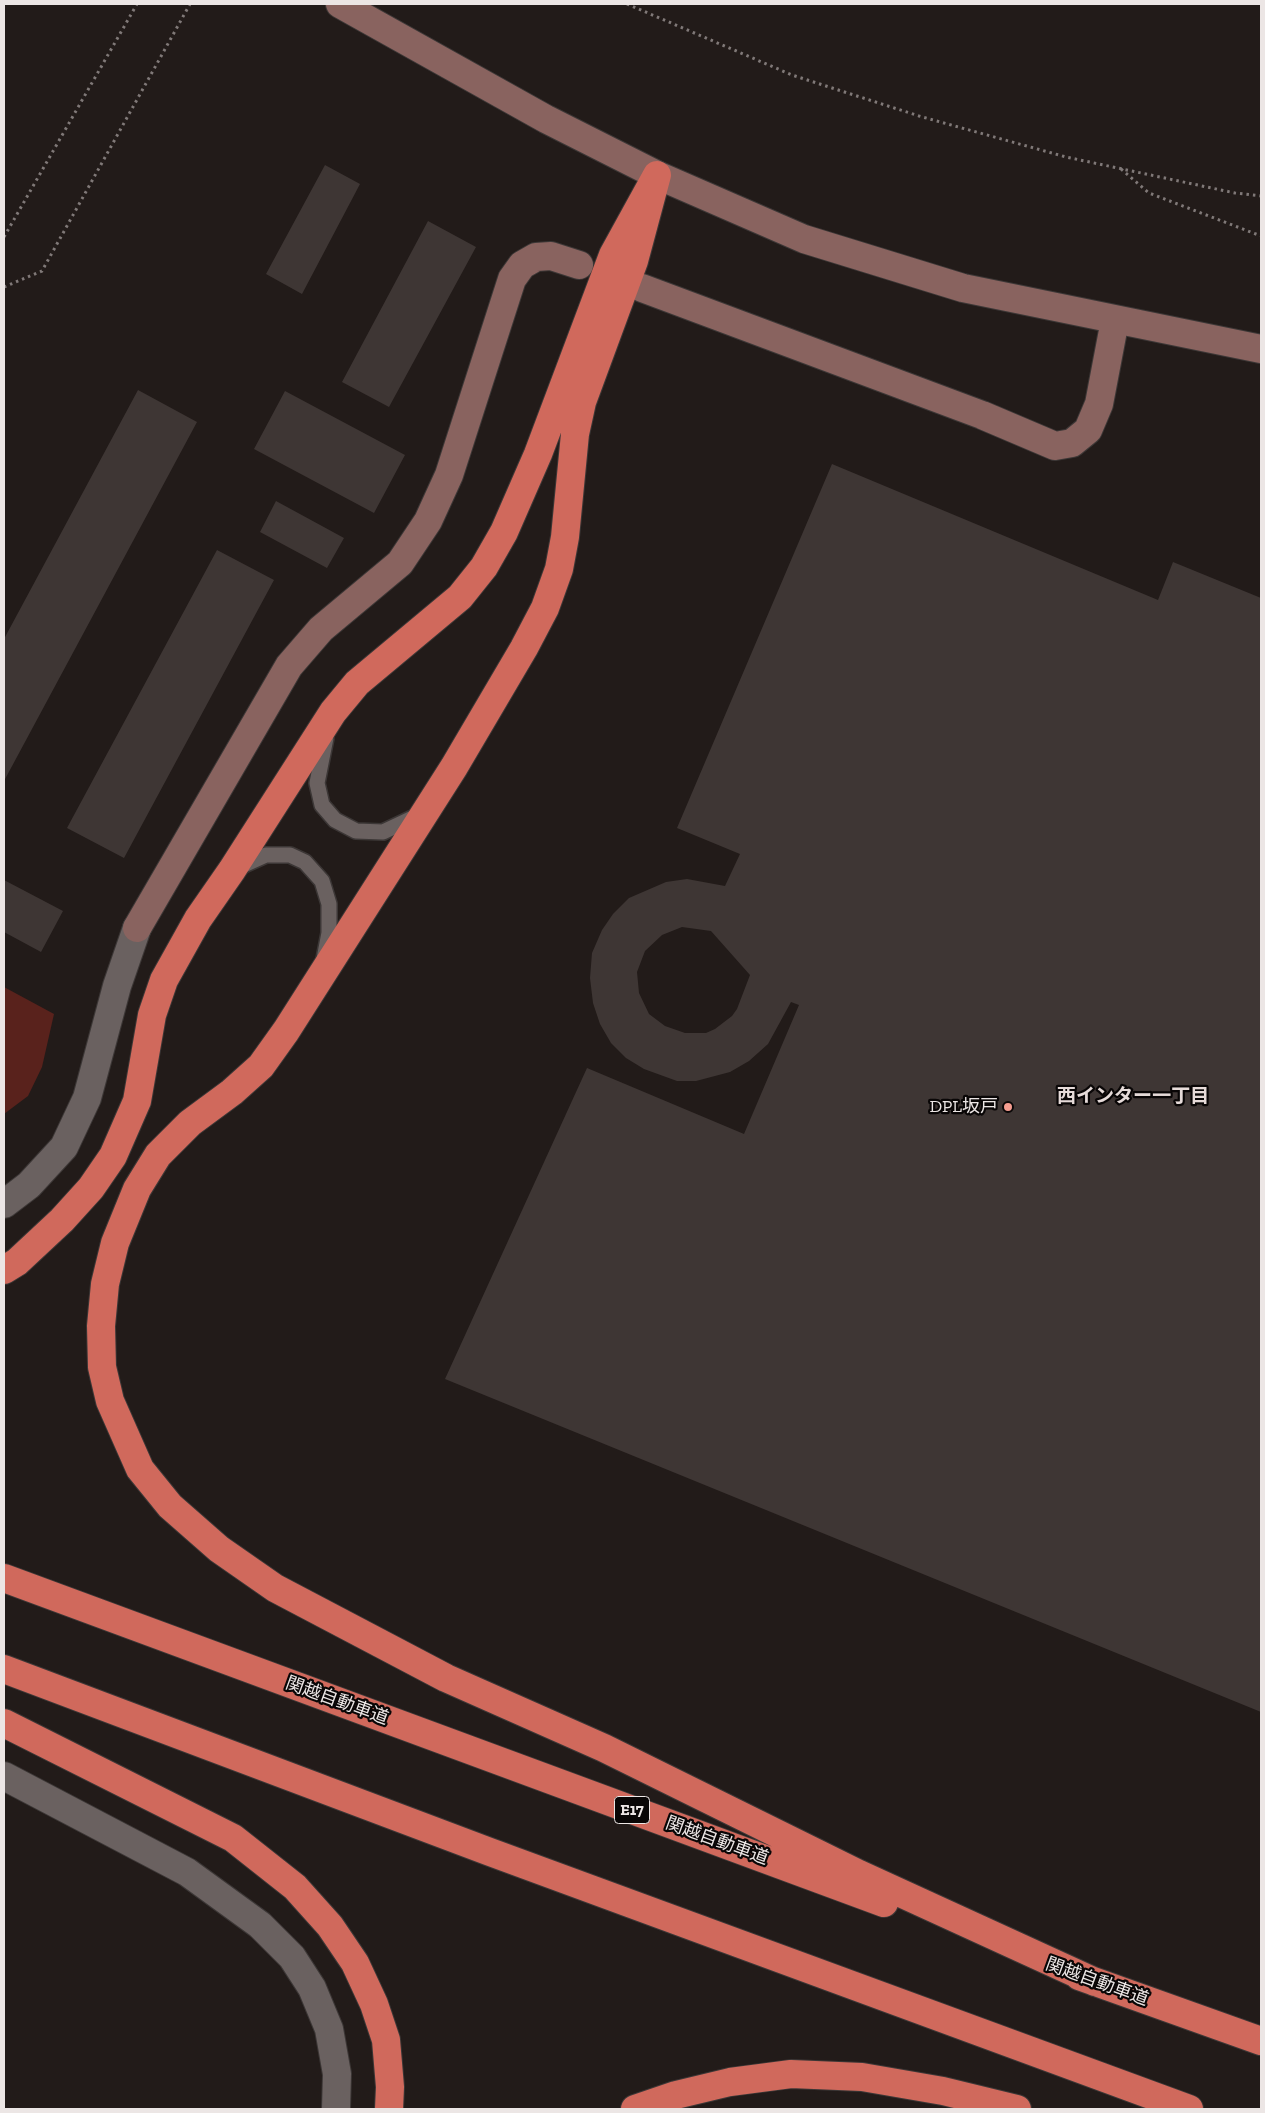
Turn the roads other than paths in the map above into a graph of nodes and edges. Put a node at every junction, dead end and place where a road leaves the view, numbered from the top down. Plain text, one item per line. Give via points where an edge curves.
1 (340, 4) edge
2 (657, 175) junction
3 (579, 264) dead end
4 (642, 288) dead end
5 (1114, 320) junction
6 (1261, 349) edge
7 (333, 712) junction
8 (425, 812) junction
9 (232, 870) junction
10 (322, 974) junction
11 (4, 1204) edge
12 (4, 1270) edge
13 (4, 1578) edge
14 (4, 1669) edge
15 (4, 1723) edge
16 (4, 1776) edge
17 (1095, 1982) junction
18 (1261, 2041) edge
19 (336, 2109) edge
20 (388, 2109) edge
21 (635, 2109) edge
22 (1017, 2109) edge
23 (1189, 2109) edge

1 - 2 street via 546,119
2 - 5 street via 804,239 963,288
2 - 7 highway via 613,255 538,454 504,532 484,567 460,597 357,683
2 - 8 highway via 634,261 582,402 575,434 559,569 524,648
3 - 11 street via 551,256 536,256 522,265 512,280 449,475 428,521 400,562 321,629 289,666 137,928 117,986 87,1098 64,1147 29,1185
4 - 5 street via 982,415 1054,446 1072,443 1088,430 1099,404
5 - 6 street
7 - 8 lane via 320,758 317,783 322,804 334,820 356,831 383,832
7 - 9 highway
8 - 10 highway
9 - 10 lane via 266,855 290,855 305,862 322,881 328,904 329,932
9 - 12 highway via 198,919 164,980 152,1015 137,1101 113,1156 91,1188 62,1220
10 - 17 highway via 261,1066 190,1123 158,1155 137,1189 115,1243 105,1284 102,1367 110,1401 140,1469 170,1506 219,1549 275,1588 446,1678 604,1748 859,1874
13 - 17 highway, 関越自動車道 / E17
14 - 23 highway via 499,1856
15 - 20 highway via 233,1838 295,1887 330,1926 355,1963 374,2004 386,2040 390,2087
16 - 19 street via 187,1872 260,1925 292,1957 312,1988 329,2029 337,2074
17 - 18 highway, 関越自動車道 / E17
21 - 22 highway via 730,2082 791,2074 862,2077 943,2091

